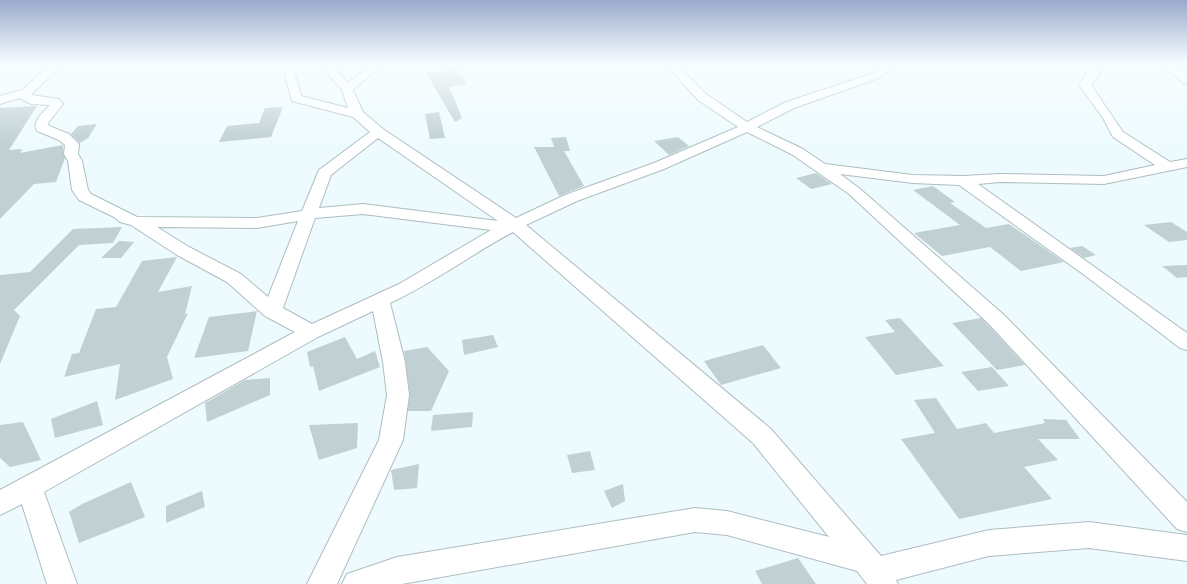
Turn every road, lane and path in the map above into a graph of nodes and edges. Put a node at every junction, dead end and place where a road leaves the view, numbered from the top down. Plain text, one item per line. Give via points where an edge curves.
1 (294, 91) edge
2 (348, 91) edge
3 (696, 91) edge
4 (830, 91) edge
5 (1090, 91) edge
6 (26, 93) joint
7 (0, 100) edge
8 (356, 114) junction
9 (747, 127) junction
10 (378, 132) junction
11 (1187, 163) edge
12 (1167, 167) junction
13 (823, 168) junction
14 (963, 181) junction
15 (309, 215) junction
16 (136, 222) junction
17 (511, 225) junction
18 (380, 300) junction
19 (272, 311) junction
20 (311, 332) junction
21 (1187, 343) edge
22 (29, 487) junction
23 (0, 502) edge
24 (1187, 520) edge
25 (1187, 548) edge
26 (875, 572) edge
27 (62, 584) edge
28 (322, 584) edge
29 (356, 584) edge

1 - 8 street via 296,98
2 - 8 street
3 - 9 street
4 - 9 street via 790,105
5 - 12 street via 1118,134
6 - 7 street
6 - 16 street via 25,97 30,100 57,104 42,123 42,128 64,137 72,144 71,154 75,161 80,190 85,197
8 - 10 street
9 - 13 street via 798,152
9 - 17 street via 660,166 571,198
10 - 15 street via 324,173
10 - 17 street
11 - 12 street
12 - 14 street via 1104,180 1000,178
13 - 14 street via 913,179
13 - 24 street via 860,196 997,320
14 - 21 street
15 - 16 street via 257,223
15 - 17 street via 363,209
15 - 19 street
16 - 19 street via 234,278
17 - 18 street via 406,288
17 - 26 street via 762,436
18 - 20 street
18 - 28 street via 394,362 398,395 391,440
19 - 20 street
20 - 22 street
22 - 23 street
22 - 27 street
25 - 26 street via 1089,535 1004,541
26 - 29 street via 727,523 695,520 397,571

